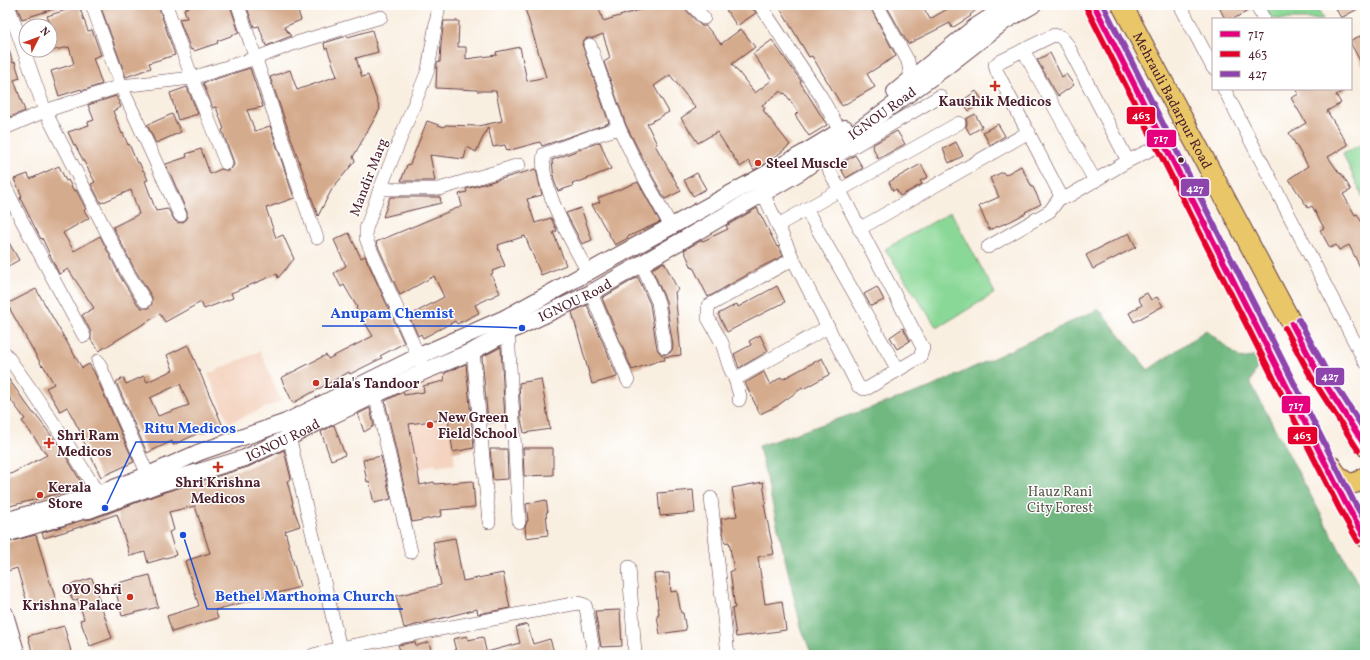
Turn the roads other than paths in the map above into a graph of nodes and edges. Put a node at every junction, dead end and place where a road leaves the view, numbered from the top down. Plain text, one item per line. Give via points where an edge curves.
1 (8, 5) edge
2 (92, 5) edge
3 (166, 5) edge
4 (238, 5) edge
5 (439, 5) edge
6 (692, 5) edge
7 (760, 5) edge
8 (878, 5) edge
9 (1008, 5) edge
10 (1033, 5) edge
11 (1094, 5) edge
12 (1122, 5) edge
13 (1180, 5) edge
14 (1256, 5) edge
15 (381, 17) dead end
16 (704, 18) dead end
17 (1263, 18) edge
18 (590, 45) dead end
19 (1023, 50) junction
20 (256, 58) junction
21 (1212, 66) edge
22 (192, 78) junction
23 (911, 79) junction
24 (121, 86) junction
25 (1225, 90) edge
26 (940, 96) dead end
27 (45, 111) junction
28 (959, 123) dead end
29 (5, 128) edge
30 (619, 128) junction
31 (840, 131) junction
32 (1029, 132) junction
33 (1164, 143) junction
34 (1128, 161) junction
35 (226, 163) dead end
36 (519, 165) dead end
37 (757, 179) junction
38 (1095, 180) junction
39 (5, 186) edge
40 (380, 189) junction
41 (839, 190) junction
42 (764, 194) junction
43 (1062, 196) junction
44 (806, 209) junction
45 (180, 215) dead end
46 (778, 225) junction
47 (671, 226) junction
48 (859, 229) junction
49 (317, 238) dead end
50 (988, 247) dead end
51 (793, 259) junction
52 (641, 263) junction
53 (588, 271) junction
54 (591, 293) junction
55 (145, 301) dead end
56 (828, 327) junction
57 (508, 332) junction
58 (84, 336) dead end
59 (665, 347) dead end
60 (473, 351) junction
61 (5, 354) edge
62 (419, 356) junction
63 (98, 361) dead end
64 (1365, 362) edge
65 (898, 370) junction
66 (425, 371) junction
67 (1317, 371) junction
68 (736, 379) junction
69 (628, 380) dead end
70 (374, 387) junction
71 (739, 400) dead end
72 (1303, 419) junction
73 (286, 422) junction
74 (290, 437) junction
75 (234, 440) junction
76 (1365, 446) edge
77 (1365, 454) edge
78 (238, 460) junction
79 (148, 475) junction
80 (1365, 477) edge
81 (98, 494) junction
82 (711, 498) dead end
83 (5, 521) edge
84 (489, 522) dead end
85 (519, 522) dead end
86 (5, 534) edge
87 (1365, 537) edge
88 (410, 552) dead end
89 (630, 567) dead end
90 (5, 614) edge
91 (340, 648) junction
92 (17, 655) edge
93 (313, 655) edge
94 (594, 655) edge
95 (635, 655) edge
96 (728, 655) edge

1 - 27 street
2 - 24 street
3 - 22 street
4 - 20 street
5 - 40 street, Mandir Marg via 428,70
6 - 16 street
7 - 31 street via 820,95
8 - 23 street via 908,61
9 - 23 street, IGNOU Road via 975,27
10 - 42 street, IGNOU Road via 1005,21 946,67 800,172
11 - 33 main road, Mehrauli Badarpur Road
12 - 67 main road, Mehrauli Badarpur Road
13 - 21 street
14 - 17 street
15 - 20 street
18 - 30 street
19 - 32 street via 995,65
19 - 34 street via 1054,35 1061,37
19 - 38 street
20 - 22 street
20 - 49 street
22 - 24 street
22 - 35 street
23 - 31 street, IGNOU Road
24 - 27 street
24 - 45 street
25 - 64 street
26 - 41 street via 830,161 828,165
27 - 29 street
27 - 55 street via 128,274
28 - 41 street
30 - 47 street
30 - 53 street via 544,154 544,173 554,205
31 - 37 street, IGNOU Road
32 - 43 street
32 - 48 street
33 - 34 street
33 - 72 main road, Mehrauli Badarpur Road
34 - 38 street
36 - 40 street via 439,189
37 - 42 street
37 - 47 street, IGNOU Road
38 - 43 street via 1067,197
39 - 58 street
40 - 62 street, Mandir Marg via 366,229 366,238
41 - 44 street
41 - 48 street
42 - 46 street
42 - 52 street, IGNOU Road
43 - 50 street via 1050,211
44 - 46 street
44 - 65 street
46 - 51 street
47 - 53 street, IGNOU Road
48 - 65 street via 923,348 920,357
51 - 56 street
51 - 68 street via 708,306 708,318 722,343
52 - 54 street, IGNOU Road
52 - 59 street via 658,302
53 - 62 street, IGNOU Road via 505,318
54 - 57 street, IGNOU Road
54 - 69 street
56 - 65 street via 858,386 868,388
56 - 68 street
57 - 60 street, IGNOU Road
57 - 85 street
60 - 66 street, IGNOU Road
60 - 84 street
61 - 81 street via 40,401
62 - 66 street, Mandir Marg
62 - 70 street, IGNOU Road
63 - 79 street
66 - 70 street, IGNOU Road
67 - 76 main road, Mehrauli Badarpur Road
67 - 77 main road
68 - 71 street
70 - 73 street, IGNOU Road
70 - 74 street, IGNOU Road
70 - 88 street
72 - 80 main road via 1340,479 1355,483
72 - 87 main road
73 - 74 street
73 - 75 street, IGNOU Road
74 - 78 street, IGNOU Road
74 - 91 street
75 - 78 street
75 - 79 street, IGNOU Road
78 - 86 street, IGNOU Road via 162,483 89,510
79 - 81 street, IGNOU Road
81 - 83 street, IGNOU Road
82 - 96 street
89 - 95 street
90 - 92 street
91 - 93 street
91 - 94 street via 578,603 585,605 586,608

